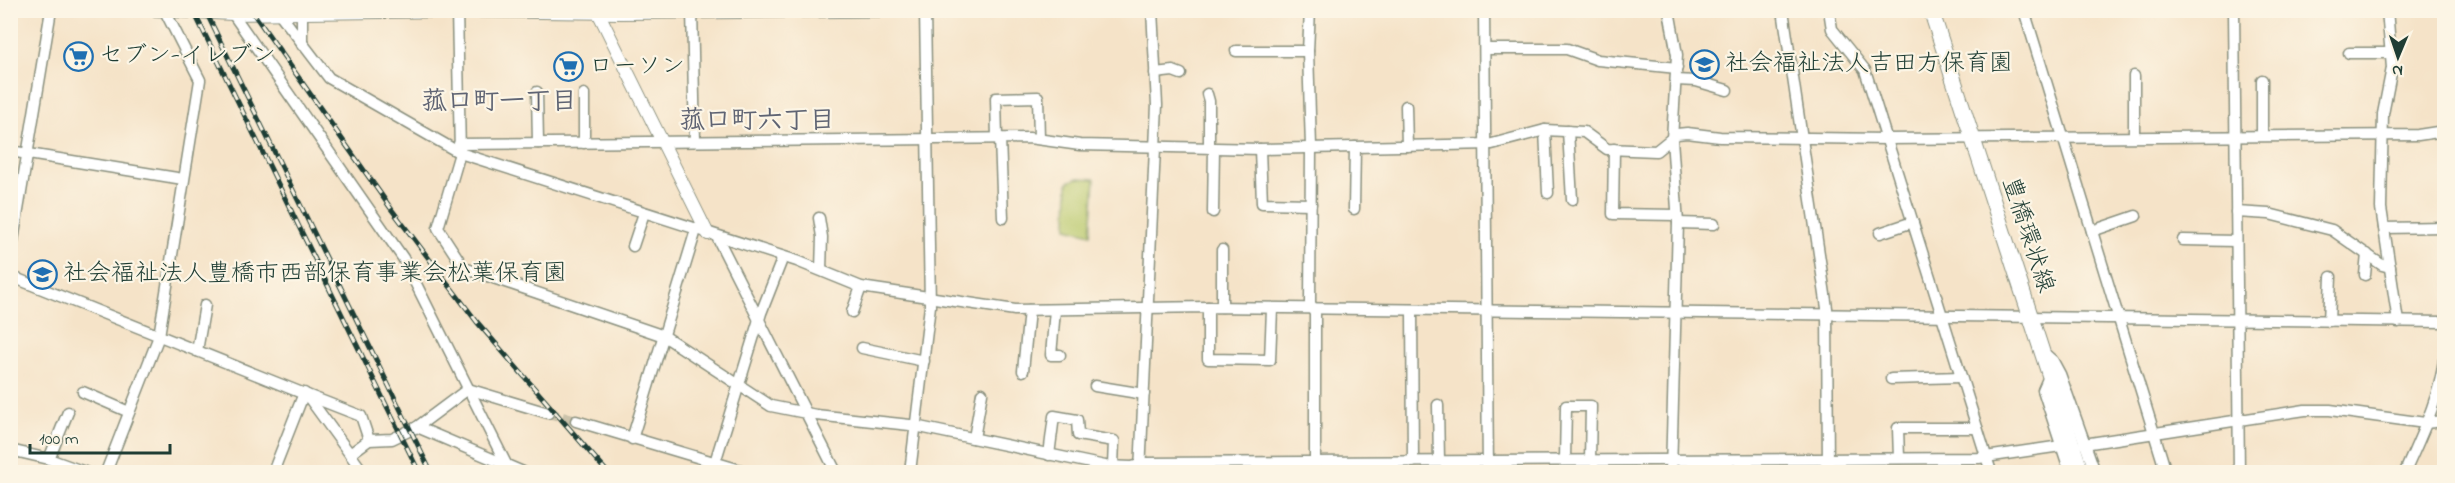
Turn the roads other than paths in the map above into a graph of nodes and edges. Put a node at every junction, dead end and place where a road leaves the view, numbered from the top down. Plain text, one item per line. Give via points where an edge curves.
1 (51, 10) edge
2 (953, 10) edge
3 (1152, 10) edge
4 (1310, 10) edge
5 (1484, 10) edge
6 (1669, 10) edge
7 (1784, 10) edge
8 (1829, 10) edge
9 (1931, 10) edge
10 (2024, 10) edge
11 (2234, 10) edge
12 (2386, 10) edge
13 (457, 11) edge
14 (925, 11) edge
15 (159, 12) edge
16 (278, 12) edge
17 (302, 12) edge
18 (598, 12) edge
19 (692, 12) edge
20 (233, 14) junction
21 (302, 45) junction
22 (1485, 49) junction
23 (1236, 51) dead end
24 (1308, 51) junction
25 (2349, 53) dead end
26 (2391, 53) junction
27 (1677, 68) junction
28 (1155, 74) junction
29 (1181, 74) dead end
30 (2134, 76) dead end
31 (1676, 80) junction
32 (2262, 80) dead end
33 (1727, 90) dead end
34 (537, 92) dead end
35 (584, 94) dead end
36 (1206, 94) dead end
37 (1406, 106) dead end
38 (1545, 130) junction
39 (1568, 131) junction
40 (2445, 131) edge
41 (2235, 135) junction
42 (2262, 135) junction
43 (2382, 135) junction
44 (2134, 136) junction
45 (2063, 137) junction
46 (999, 138) junction
47 (1802, 138) junction
48 (926, 139) junction
49 (1039, 139) junction
50 (1672, 139) junction
51 (1887, 139) junction
52 (1972, 139) junction
53 (695, 141) junction
54 (538, 143) junction
55 (584, 143) junction
56 (663, 143) junction
57 (1484, 144) junction
58 (1407, 146) junction
59 (1311, 147) junction
60 (1355, 147) junction
61 (459, 148) junction
62 (1155, 148) junction
63 (1212, 148) junction
64 (1260, 149) junction
65 (1614, 149) junction
66 (10, 151) edge
67 (28, 154) junction
68 (183, 179) junction
69 (1548, 193) dead end
70 (1572, 200) dead end
71 (1311, 204) junction
72 (1354, 209) dead end
73 (1213, 212) dead end
74 (2236, 212) junction
75 (644, 213) junction
76 (2136, 216) dead end
77 (819, 218) dead end
78 (1002, 218) dead end
79 (1677, 219) junction
80 (1913, 222) junction
81 (1714, 224) dead end
82 (2445, 227) edge
83 (2384, 228) junction
84 (2092, 231) junction
85 (1880, 233) dead end
86 (707, 234) junction
87 (2183, 240) dead end
88 (2236, 241) junction
89 (633, 246) dead end
90 (1222, 250) dead end
91 (2367, 254) junction
92 (783, 257) junction
93 (10, 259) edge
94 (2390, 267) junction
95 (821, 270) junction
96 (2365, 275) dead end
97 (10, 276) edge
98 (2331, 277) dead end
99 (861, 287) junction
100 (930, 298) junction
101 (205, 305) dead end
102 (1208, 307) junction
103 (1222, 307) junction
104 (1148, 308) junction
105 (1272, 309) junction
106 (1314, 309) junction
107 (1029, 310) junction
108 (1055, 310) junction
109 (1412, 310) junction
110 (1486, 311) junction
111 (852, 312) dead end
112 (1675, 314) junction
113 (1827, 315) junction
114 (1942, 317) junction
115 (2030, 318) junction
116 (2119, 319) junction
117 (2237, 319) junction
118 (759, 320) junction
119 (2329, 321) junction
120 (2398, 322) junction
121 (2445, 322) edge
122 (159, 336) junction
123 (664, 336) junction
124 (862, 348) dead end
125 (2040, 350) junction
126 (197, 351) junction
127 (1060, 355) dead end
128 (2445, 360) edge
129 (924, 361) junction
130 (1023, 371) dead end
131 (2050, 374) junction
132 (1961, 377) junction
133 (1891, 379) dead end
134 (738, 386) junction
135 (1095, 386) dead end
136 (468, 388) junction
137 (83, 392) dead end
138 (982, 393) dead end
139 (306, 394) junction
140 (1144, 394) junction
141 (1438, 405) dead end
142 (68, 412) dead end
143 (129, 412) junction
144 (548, 413) tunnel mouth
145 (807, 414) junction
146 (2238, 421) junction
147 (2445, 421) edge
148 (576, 422) tunnel mouth
149 (2426, 423) junction
150 (417, 427) junction
151 (916, 427) junction
152 (1977, 428) junction
153 (2154, 433) junction
154 (632, 438) junction
155 (974, 438) junction
156 (369, 440) junction
157 (2084, 444) junction
158 (2061, 446) junction
159 (10, 450) edge
160 (350, 454) junction
161 (1049, 455) junction
162 (1986, 457) junction
163 (1899, 458) junction
164 (49, 459) junction
165 (1828, 459) junction
166 (1565, 460) junction
167 (1587, 460) junction
168 (1671, 460) junction
169 (1439, 461) junction
170 (1413, 462) junction
171 (1113, 466) junction
172 (1396, 467) edge
173 (1488, 467) edge
174 (713, 468) edge
175 (1315, 468) edge
176 (508, 469) edge
177 (1140, 469) edge
178 (85, 472) edge
179 (106, 472) edge
180 (273, 472) edge
181 (363, 472) edge
182 (523, 472) edge
183 (747, 472) edge
184 (836, 472) edge
185 (910, 472) edge
186 (1584, 472) edge
187 (1671, 472) edge
188 (1828, 472) edge
189 (1991, 472) edge
190 (2070, 472) edge
191 (2081, 472) edge
192 (2095, 472) edge
193 (2166, 472) edge
194 (2239, 472) edge
195 (2405, 472) edge

1 - 67 street
2 - 14 street
3 - 28 street
4 - 24 street
5 - 22 street
6 - 27 street
7 - 47 street
8 - 51 street via 1832,29 1865,70
9 - 52 main road, 豊橋環状線
10 - 45 street
11 - 41 street
12 - 26 street
13 - 17 street
13 - 18 street
13 - 61 street
14 - 19 street
14 - 48 street
15 - 20 street
15 - 68 street via 200,80
16 - 17 street
16 - 20 street
16 - 21 street
17 - 21 street
18 - 19 street
18 - 56 street
19 - 53 street
20 - 136 street via 403,258
21 - 61 street via 322,72 337,84
22 - 27 street via 1567,49 1598,60
22 - 57 street
23 - 24 street
24 - 59 street
25 - 26 street
26 - 43 street
27 - 31 street
28 - 29 street
28 - 62 street
30 - 44 street
31 - 33 street
31 - 50 street
32 - 42 street
34 - 54 street
35 - 55 street
36 - 63 street
37 - 58 street
38 - 39 street
38 - 57 street
38 - 69 street
39 - 65 street via 1584,132 1607,149
39 - 70 street
40 - 43 street
41 - 42 street
41 - 44 street
41 - 74 street
42 - 43 street
43 - 83 street via 2380,207
44 - 45 street
45 - 52 street
45 - 84 street
46 - 48 street
46 - 49 street
46 - 49 street via 996,98 1038,97
46 - 78 street
47 - 50 street via 1687,133
47 - 51 street
47 - 113 street
48 - 53 street
48 - 100 street
49 - 62 street
50 - 65 street via 1656,151
50 - 79 street
51 - 52 street
51 - 80 street
52 - 115 main road, 豊橋環状線
53 - 56 street
54 - 55 street
54 - 61 street
55 - 56 street
56 - 86 street
57 - 58 street
57 - 110 street
58 - 60 street
59 - 60 street
59 - 64 street
59 - 71 street
60 - 72 street
61 - 75 street
61 - 123 street via 438,228 464,268
62 - 63 street
62 - 104 street
63 - 64 street
63 - 73 street
64 - 71 street via 1262,203
65 - 79 street via 1613,214
66 - 67 street
67 - 68 street
67 - 93 street
68 - 122 street
71 - 106 street via 1310,303
74 - 88 street
74 - 91 street via 2269,214 2332,230
75 - 86 street
75 - 89 street
76 - 84 street
77 - 95 street
79 - 81 street
79 - 112 street
80 - 85 street
80 - 114 street
82 - 83 street
83 - 94 street
84 - 116 street
86 - 92 street
86 - 118 street
86 - 123 street
87 - 88 street
88 - 117 street
90 - 103 street
91 - 94 street
91 - 96 street
92 - 95 street
92 - 118 street
94 - 120 street
95 - 99 street
97 - 122 street
98 - 119 street
99 - 100 street
99 - 111 street
100 - 107 street
100 - 129 street
101 - 126 street
102 - 103 street
102 - 104 street
102 - 105 street via 1208,358 1270,360
103 - 105 street
104 - 108 street
104 - 140 street
105 - 106 street
106 - 109 street
106 - 175 street
107 - 108 street
107 - 130 street
108 - 127 street via 1051,355
109 - 110 street
109 - 170 street
110 - 112 street
110 - 173 street
112 - 113 street
112 - 168 street
113 - 114 street
113 - 165 street
114 - 115 street
114 - 132 street
115 - 116 street
115 - 125 main road, 豊橋環状線
116 - 117 street
116 - 153 street
117 - 119 street
117 - 146 street
118 - 134 street
118 - 145 street
119 - 120 street
120 - 121 street
122 - 126 street
122 - 143 street
123 - 134 street
123 - 154 street
124 - 129 street
125 - 131 main road, 豊橋環状線
125 - 157 street via 2060,374
126 - 139 street
128 - 149 street via 2441,385
129 - 151 street
131 - 158 street via 2043,390
131 - 191 main road, 豊橋環状線
132 - 133 street
132 - 152 street
134 - 145 street via 771,406
134 - 174 street
135 - 140 street
136 - 144 street
136 - 150 street
136 - 176 street
137 - 143 street
138 - 155 street
139 - 156 street via 361,416
139 - 160 street
139 - 180 street
140 - 177 street
141 - 169 street
142 - 164 street
143 - 179 street
145 - 151 street
145 - 184 street
146 - 149 street via 2313,410
146 - 153 street
146 - 194 street
147 - 149 street
148 - 154 street
149 - 195 street
150 - 156 street via 392,439
150 - 176 street
151 - 155 street
151 - 185 street
152 - 162 street
152 - 163 street via 1898,428
153 - 157 street
153 - 193 street
154 - 174 street
155 - 161 street
156 - 160 street
157 - 192 street
158 - 162 street
158 - 190 street
159 - 164 street
160 - 181 street
161 - 171 street
161 - 171 street via 1054,416 1077,420 1078,435 1114,441
162 - 163 street
162 - 189 street
163 - 165 street
164 - 178 street
165 - 168 street
165 - 188 street
166 - 167 street
166 - 167 street via 1566,406 1592,406
166 - 173 street
167 - 168 street
167 - 186 street
168 - 187 street
169 - 170 street
169 - 173 street
170 - 172 street
171 - 177 street
172 - 175 street
174 - 183 street
175 - 177 street
176 - 182 street

